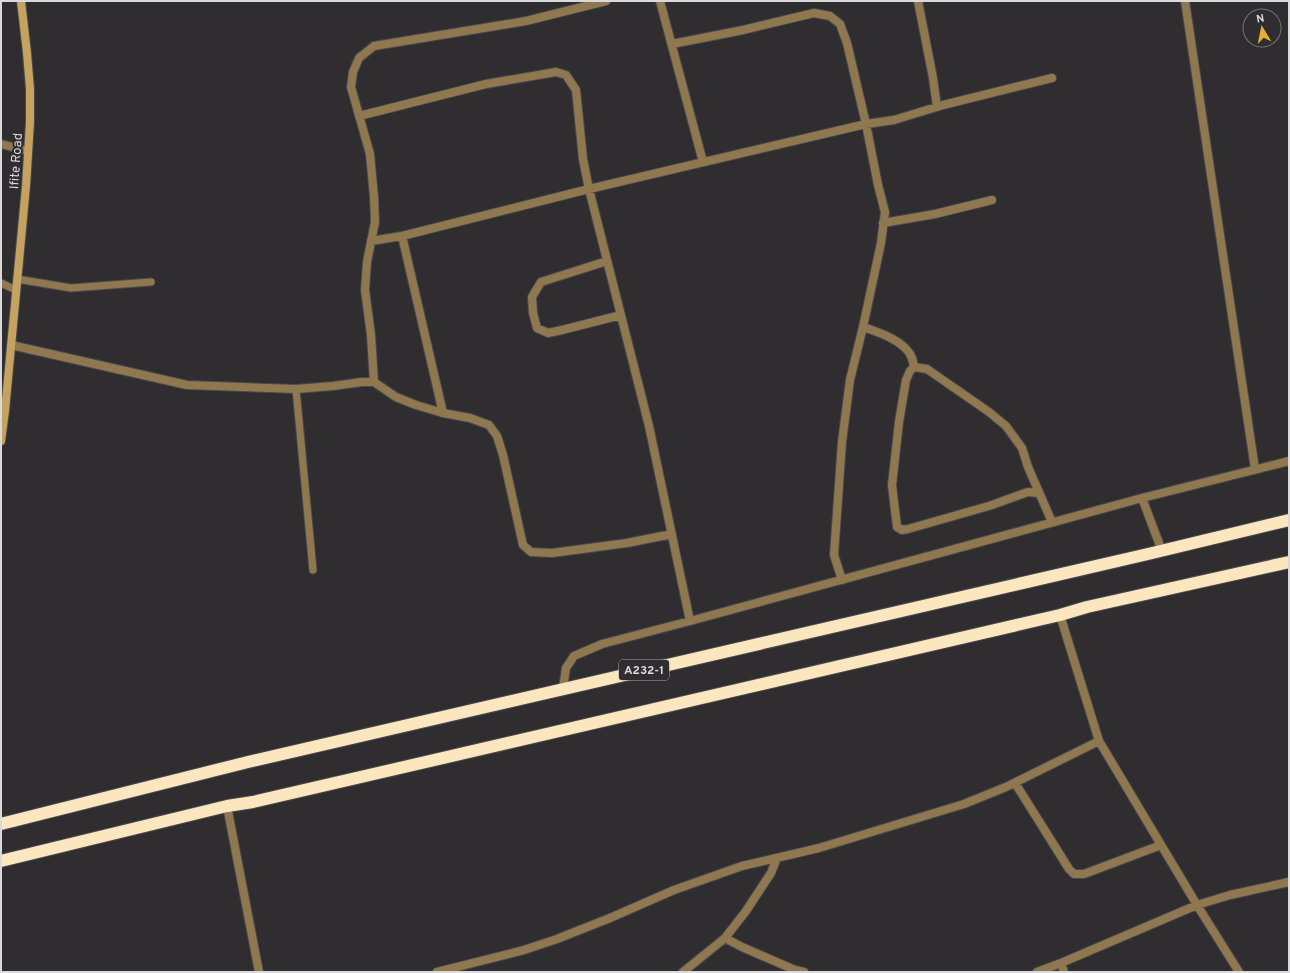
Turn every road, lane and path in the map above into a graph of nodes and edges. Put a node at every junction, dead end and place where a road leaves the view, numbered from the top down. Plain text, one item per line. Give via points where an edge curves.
1 (21, 1) edge
2 (606, 1) edge
3 (660, 1) edge
4 (918, 1) edge
5 (1185, 1) edge
6 (672, 44) junction
7 (1052, 78) dead end
8 (937, 107) junction
9 (359, 116) junction
10 (866, 124) junction
11 (1, 144) edge
12 (28, 150) junction
13 (703, 162) junction
14 (589, 189) junction
15 (992, 200) dead end
16 (883, 223) junction
17 (402, 236) junction
18 (371, 241) junction
19 (607, 261) junction
20 (16, 279) junction
21 (151, 282) dead end
22 (1, 283) edge
23 (16, 290) junction
24 (621, 315) junction
25 (863, 327) junction
26 (11, 344) junction
27 (914, 367) junction
28 (374, 382) junction
29 (296, 389) junction
30 (443, 413) junction
31 (1, 441) edge
32 (1289, 461) edge
33 (1255, 469) junction
34 (1038, 493) junction
35 (1142, 498) junction
36 (1289, 520) edge
37 (1052, 522) junction
38 (672, 534) junction
39 (1162, 551) junction
40 (1289, 562) edge
41 (313, 570) dead end
42 (842, 580) junction
43 (1060, 615) junction
44 (690, 621) junction
45 (563, 688) junction
46 (1099, 741) junction
47 (1015, 783) junction
48 (227, 806) junction
49 (1, 824) edge
50 (1161, 845) junction
51 (777, 858) junction
52 (1, 861) edge
53 (1289, 882) edge
54 (1197, 905) junction
55 (725, 938) junction
56 (1061, 963) junction
57 (259, 972) edge
58 (437, 972) edge
59 (683, 972) edge
60 (804, 972) edge
61 (1037, 972) edge
62 (1064, 972) edge
63 (1239, 972) edge

1 - 12 street, Ifite Road via 30,90
2 - 9 street via 526,21 374,46 359,58 353,72 351,87
3 - 6 street
4 - 8 street
5 - 33 street
6 - 10 street via 814,13 830,16 840,24 847,43
6 - 13 street
7 - 8 street
8 - 10 street via 894,120
9 - 14 street via 480,86 556,72 566,75 576,90 582,153
9 - 18 street via 370,154 375,222
10 - 13 street
10 - 16 street via 885,212
11 - 12 street
12 - 20 street, Ifite Road
13 - 14 street
14 - 17 street
14 - 19 street
15 - 16 street
16 - 25 street
17 - 18 street
17 - 30 street
18 - 28 street via 365,290
19 - 24 street
19 - 24 street via 540,282 532,297 533,313 537,328 548,333
20 - 21 lane via 71,288
20 - 23 street, Ifite Road
22 - 23 lane
23 - 26 street, Ifite Road
24 - 38 street via 649,426
25 - 27 street via 881,333 907,350
25 - 42 street via 850,380 842,442 834,555
26 - 29 street via 187,385
26 - 31 street, Ifite Road
27 - 34 street via 927,369 1006,426 1022,448
27 - 34 street via 906,380 892,485 897,527 902,530 908,529 1028,492
28 - 29 street
28 - 30 street via 396,397
29 - 41 lane
30 - 38 street via 489,425 497,436 523,545 531,552 552,553
32 - 33 street
33 - 35 street
34 - 37 street
35 - 37 street
35 - 39 street
36 - 39 highway, A232-1
37 - 42 street
38 - 44 street
39 - 45 highway, A232-1
40 - 43 highway
42 - 44 street
43 - 46 street
43 - 48 highway
44 - 45 street via 602,644 574,656 566,668
45 - 49 highway, A232-1 via 248,762
46 - 47 street
46 - 50 street
47 - 50 street via 1074,874 1084,874
47 - 51 street via 964,804 819,848
48 - 52 highway
48 - 57 street
50 - 54 street
51 - 55 street via 767,879
51 - 58 street via 742,866 688,885 557,939
53 - 54 street via 1230,894
54 - 56 street
54 - 63 street
55 - 59 street
55 - 60 street
56 - 61 street
56 - 62 street

